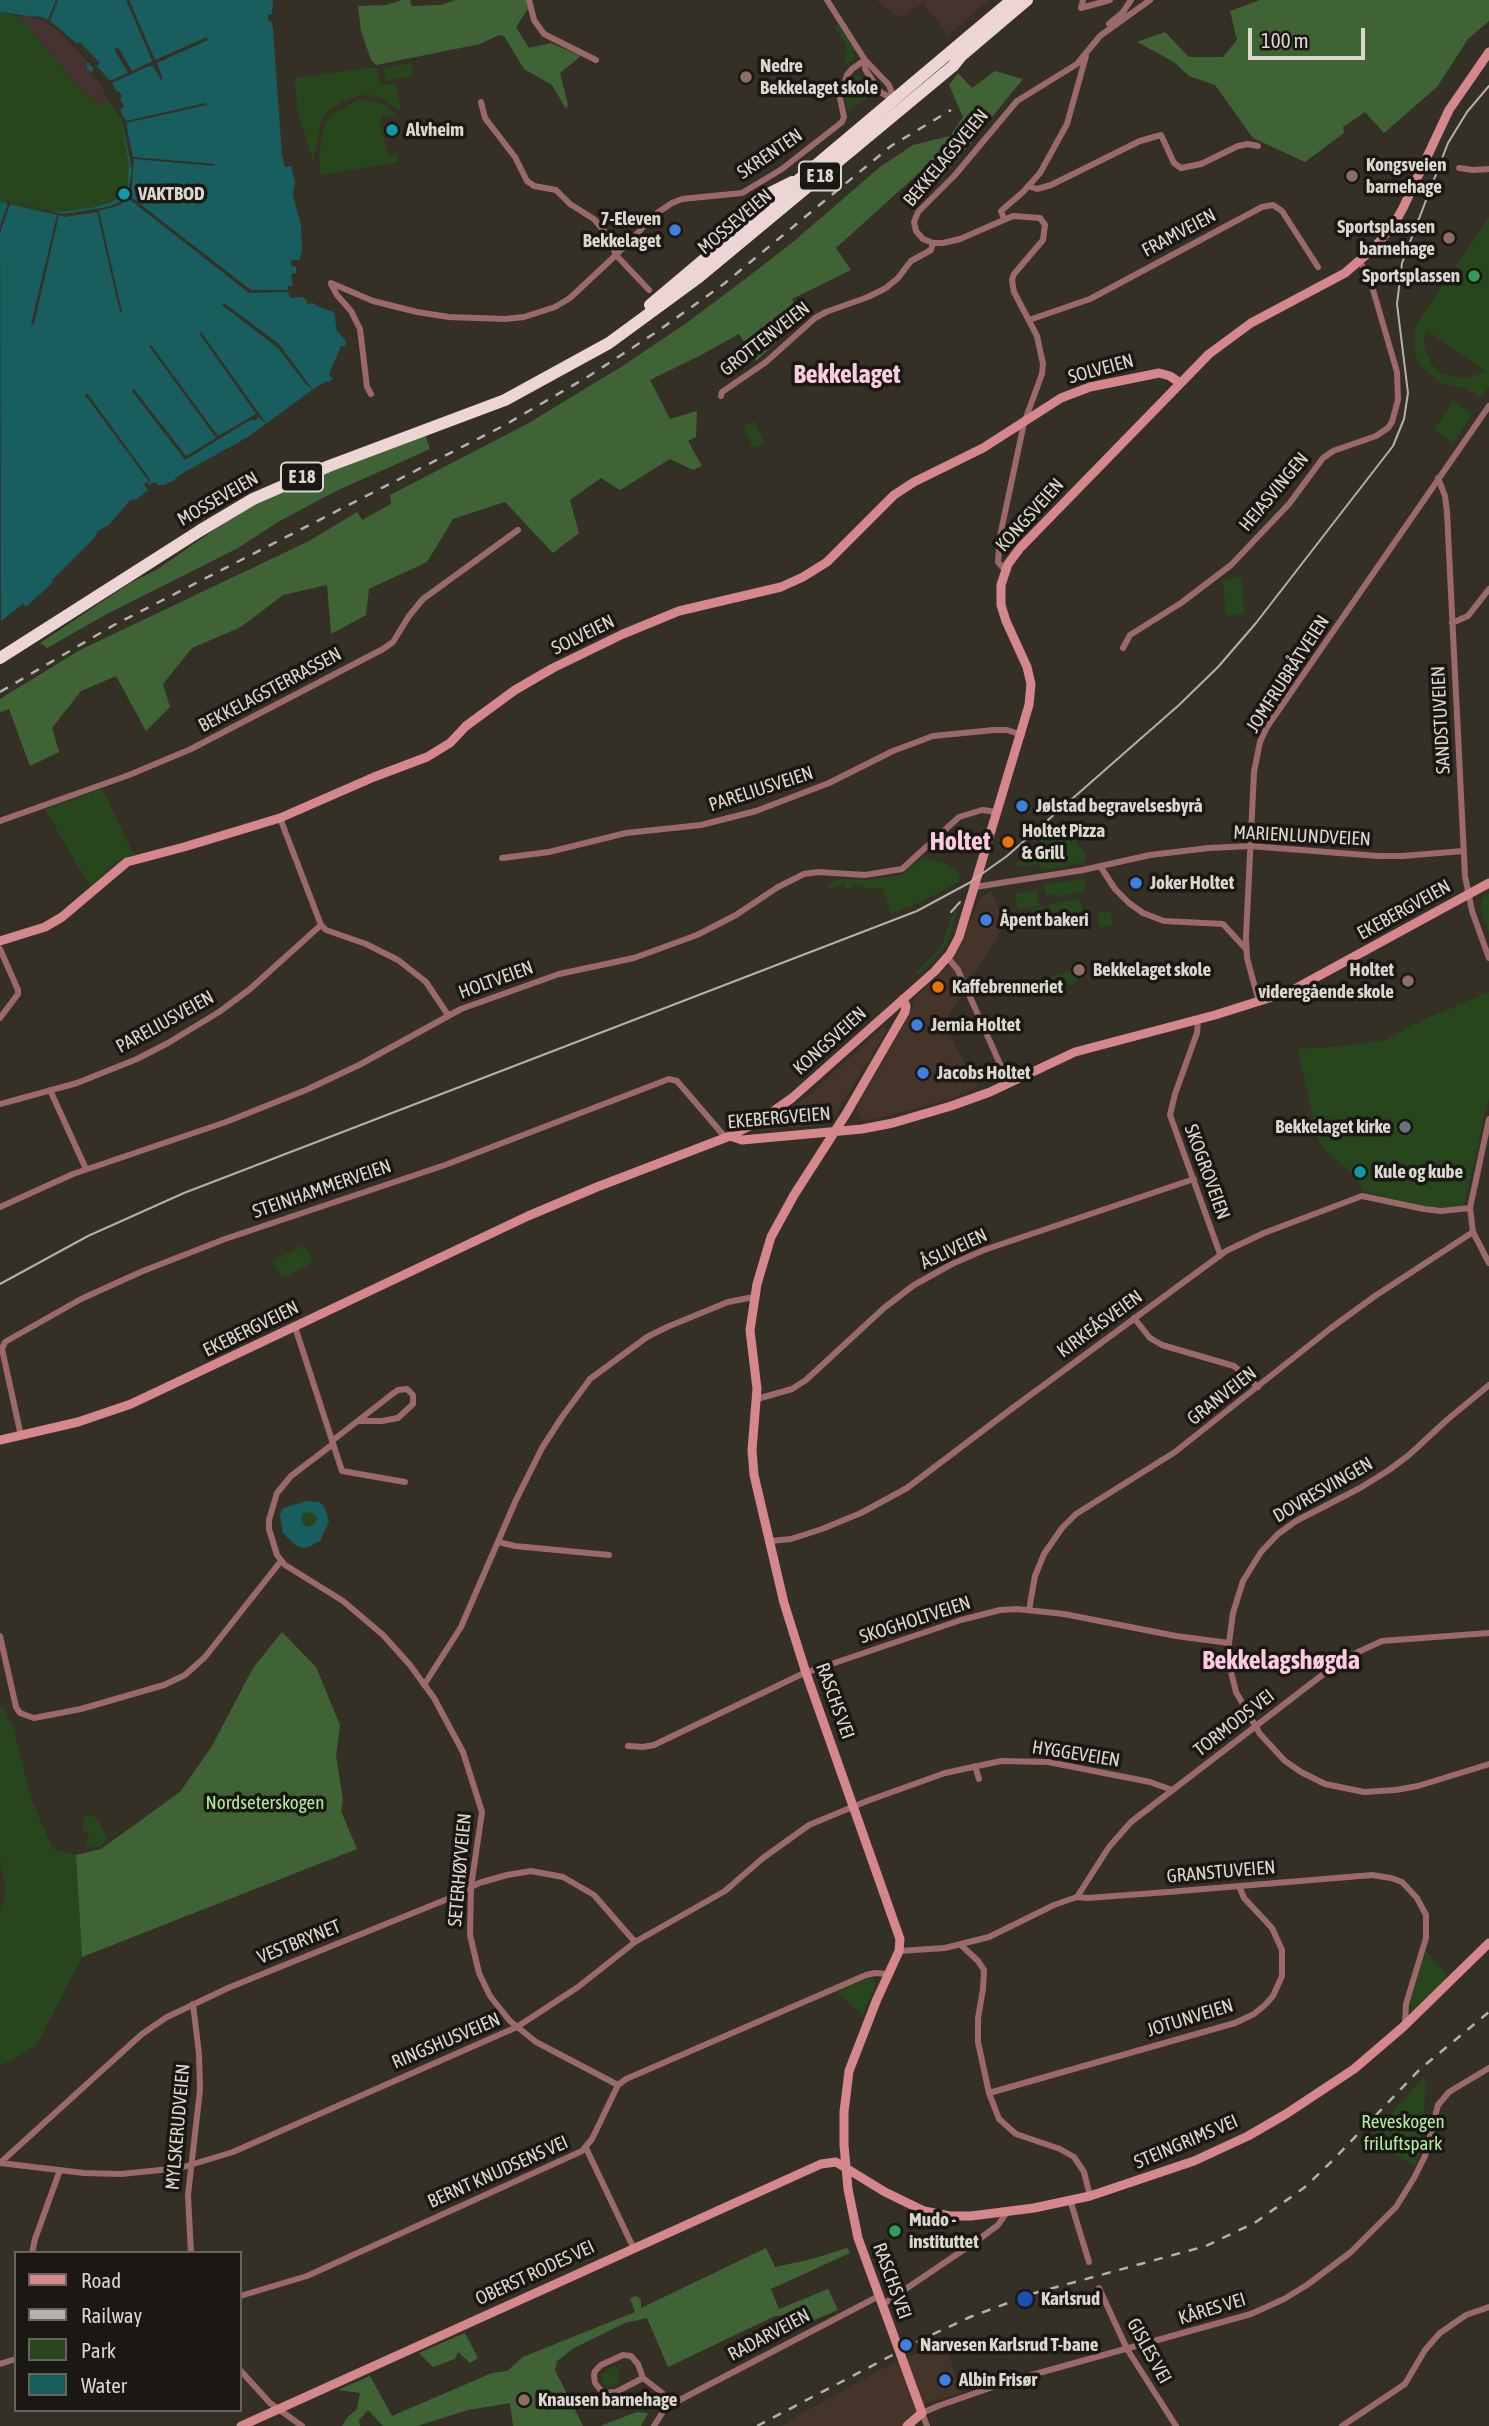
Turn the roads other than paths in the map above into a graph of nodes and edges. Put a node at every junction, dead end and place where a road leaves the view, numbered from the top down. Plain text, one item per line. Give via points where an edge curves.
1 (529, 0) edge
2 (828, 0) edge
3 (1012, 0) edge
4 (1027, 0) edge
5 (1083, 0) edge
6 (1110, 0) edge
7 (1131, 0) edge
8 (1150, 0) edge
9 (1100, 36) junction
10 (1489, 52) edge
11 (1087, 53) junction
12 (961, 56) junction
13 (596, 60) dead end
14 (865, 60) junction
15 (933, 68) junction
16 (880, 92) junction
17 (894, 100) junction
18 (481, 102) dead end
19 (879, 112) junction
20 (871, 135) junction
21 (1258, 146) dead end
22 (1460, 168) dead end
23 (1489, 169) edge
24 (799, 180) junction
25 (1028, 186) junction
26 (764, 196) dead end
27 (1004, 219) junction
28 (933, 243) junction
29 (616, 255) junction
30 (1360, 262) junction
31 (1318, 268) dead end
32 (655, 287) joint
33 (650, 305) junction
34 (1029, 320) junction
35 (587, 355) junction
36 (1180, 383) junction
37 (371, 394) dead end
38 (721, 396) dead end
39 (1489, 405) edge
40 (1024, 423) junction
41 (1438, 478) junction
42 (518, 530) dead end
43 (1005, 570) junction
44 (1489, 589) edge
45 (1452, 624) junction
46 (1123, 648) dead end
47 (0, 658) edge
48 (1022, 734) junction
49 (998, 812) junction
50 (280, 818) junction
51 (0, 821) edge
52 (1250, 846) junction
53 (1464, 851) junction
54 (502, 858) dead end
55 (1100, 866) junction
56 (1489, 883) edge
57 (975, 887) junction
58 (1468, 895) junction
59 (321, 925) junction
60 (0, 941) edge
61 (0, 948) edge
62 (1246, 949) junction
63 (948, 958) junction
64 (1489, 958) edge
65 (903, 999) junction
66 (1259, 1002) junction
67 (448, 1015) junction
68 (0, 1018) edge
69 (1198, 1020) junction
70 (1004, 1073) dead end
71 (50, 1090) junction
72 (0, 1104) edge
73 (1489, 1119) edge
74 (836, 1131) junction
75 (728, 1137) junction
76 (86, 1169) junction
77 (1194, 1179) junction
78 (0, 1207) edge
79 (1469, 1208) junction
80 (1473, 1232) junction
81 (1220, 1254) junction
82 (1489, 1263) edge
83 (754, 1297) junction
84 (1134, 1318) junction
85 (295, 1327) junction
86 (1489, 1385) edge
87 (1258, 1387) junction
88 (757, 1399) junction
89 (358, 1421) junction
90 (21, 1436) junction
91 (0, 1440) edge
92 (332, 1443) junction
93 (405, 1482) dead end
94 (770, 1541) junction
95 (498, 1542) junction
96 (609, 1555) dead end
97 (281, 1561) junction
98 (1028, 1610) junction
99 (1489, 1633) edge
100 (0, 1636) edge
101 (1228, 1643) junction
102 (806, 1673) junction
103 (425, 1685) junction
104 (1255, 1726) junction
105 (628, 1746) dead end
106 (1489, 1765) edge
107 (975, 1766) junction
108 (979, 1779) dead end
109 (1172, 1790) junction
110 (854, 1806) junction
111 (1239, 1886) junction
112 (471, 1887) junction
113 (1077, 1897) junction
114 (635, 1942) junction
115 (1489, 1942) edge
116 (961, 1945) junction
117 (899, 1951) junction
118 (888, 1974) junction
119 (193, 2004) junction
120 (1405, 2024) junction
121 (517, 2027) junction
122 (1489, 2068) edge
123 (618, 2085) junction
124 (989, 2093) junction
125 (586, 2148) junction
126 (0, 2163) edge
127 (191, 2165) junction
128 (845, 2166) junction
129 (60, 2170) junction
130 (1090, 2196) junction
131 (1070, 2200) junction
132 (1007, 2212) junction
133 (634, 2247) junction
134 (32, 2251) edge
135 (191, 2251) edge
136 (1089, 2262) dead end
137 (1099, 2288) dead end
138 (242, 2295) edge
139 (880, 2301) junction
140 (1489, 2307) edge
141 (1127, 2349) junction
142 (242, 2372) edge
143 (643, 2378) junction
144 (675, 2403) junction
145 (278, 2409) junction
146 (922, 2413) junction
147 (241, 2426) edge
148 (302, 2426) edge
149 (654, 2426) edge
150 (907, 2426) edge
151 (927, 2426) edge
152 (1176, 2426) edge
153 (1342, 2426) edge

1 - 13 street via 544,34
2 - 14 street
3 - 15 highway, MOSSEVEIEN / E 18
4 - 12 highway, MOSSEVEIEN / E 18
5 - 6 street via 1082,8
7 - 9 street
8 - 9 street, BEKKELAGSVEIEN
9 - 11 street, BEKKELAGSVEIEN
10 - 30 street, KONGSVEIEN via 1443,121 1394,224
11 - 25 street via 1067,124
11 - 28 street, BEKKELAGSVEIEN via 1063,74 1017,101 918,212 916,231
12 - 15 highway, E 18
12 - 20 highway, MOSSEVEIEN / E 18
14 - 16 street via 865,69
14 - 17 street via 889,85
14 - 29 street, SKRENTEN via 847,75 840,98 842,122 782,169 742,193 672,203
15 - 17 highway, MOSSEVEIEN / E 18
16 - 17 street
16 - 19 street
17 - 19 highway, MOSSEVEIEN / E 18
17 - 20 highway, E 18
18 - 29 street via 485,118 527,181 556,190 594,219
19 - 24 highway, MOSSEVEIEN / E 18
20 - 35 highway, MOSSEVEIEN / E 18 via 676,297
21 - 25 street via 1238,146 1181,168 1161,135 1051,185
22 - 23 street
24 - 26 highway
24 - 33 highway, MOSSEVEIEN / E 18
25 - 27 street via 1001,211
27 - 28 street via 960,239
27 - 34 street via 1029,216 1040,218 1045,225 1043,240 1012,280
28 - 38 street, GROTTENVEIEN via 931,250 911,261 886,288 815,318
29 - 32 street
29 - 37 street, SKRENTEN via 570,298 546,311 515,318 416,312 331,284 360,329
30 - 36 street, KONGSVEIEN via 1245,327
30 - 46 street, HEIASVINGEN via 1369,276 1397,372 1398,400 1392,422 1376,436 1323,458 1281,513 1231,565 1130,635
31 - 34 street, FRAMVEIEN via 1282,211 1273,205 1090,299
32 - 33 highway, E 18
33 - 35 highway, MOSSEVEIEN / E 18
34 - 40 street via 1043,364
35 - 47 highway, MOSSEVEIEN / E 18 via 495,404 253,499
36 - 40 street, SOLVEIEN via 1159,373 1090,387 1056,401
36 - 43 street, KONGSVEIEN via 1020,548
39 - 41 street, JOMFRUBRÅTVEIEN
40 - 43 street via 1000,536 998,562
40 - 50 street, SOLVEIEN via 894,495 827,562 803,577 781,587 679,611 622,634 515,690 427,757
41 - 45 street, SANDSTUVEIEN via 1447,512
41 - 52 street, JOMFRUBRÅTVEIEN via 1264,733 1255,761
42 - 51 street, BEKKELAGSTERRASSEN via 423,599 383,649 191,749
43 - 48 street, KONGSVEIEN via 1002,611 1024,655 1031,684
44 - 45 street via 1468,616
45 - 53 street, SANDSTUVEIEN
48 - 49 street, KONGSVEIEN
48 - 54 street, PARELIUSVEIEN via 994,730 933,736 756,811 701,825 626,833
49 - 57 street, KONGSVEIEN
49 - 67 street, HOLTVEIEN via 982,810 959,817 902,869 865,875 804,874 697,935 634,958 559,974
50 - 59 street
50 - 60 street, SOLVEIEN via 127,862 62,917
52 - 53 street, MARIENLUNDVEIEN via 1378,856
52 - 55 street, MARIENLUNDVEIEN via 1186,850
52 - 62 street, JOMFRUBRÅTVEIEN
53 - 58 street, SANDSTUVEIEN
55 - 57 street, MARIENLUNDVEIEN
55 - 62 street via 1115,889 1143,913 1164,921 1223,924
56 - 58 street, EKEBERGVEIEN
57 - 63 street, KONGSVEIEN
58 - 64 street, SANDSTUVEIEN
58 - 66 street, EKEBERGVEIEN via 1298,988
59 - 67 street via 398,961 426,982
59 - 71 street, PARELIUSVEIEN via 250,989 187,1032 136,1059
61 - 68 street via 18,990
62 - 66 street, JOMFRUBRÅTVEIEN
63 - 65 street, KONGSVEIEN
63 - 70 street via 958,970
65 - 74 street, RASCHS VEI via 905,1012
65 - 75 street, KONGSVEIEN via 792,1098
66 - 69 street, EKEBERGVEIEN
67 - 76 street, HOLTVEIEN via 306,1090
69 - 74 street, EKEBERGVEIEN via 1075,1052 978,1097 931,1112 874,1127
69 - 77 street, SKOGROVEIEN via 1170,1115
71 - 72 street, PARELIUSVEIEN
71 - 76 street
73 - 79 street
74 - 75 street, EKEBERGVEIEN via 742,1140
74 - 83 street, RASCHS VEI via 776,1227
75 - 85 street, EKEBERGVEIEN via 528,1216
75 - 90 street, STEINHAMMERVEIEN via 677,1081 669,1079 445,1165 143,1270 5,1342 2,1349
76 - 78 street, HOLTVEIEN
77 - 81 street, SKOGROVEIEN
77 - 88 street, ÅSLIVEIEN via 952,1264 884,1308 799,1384
79 - 80 street
79 - 81 street, KIRKEÅSVEIEN via 1424,1209 1363,1196
80 - 82 street
80 - 87 street, GRANVEIEN via 1375,1296
81 - 84 street, KIRKEÅSVEIEN
83 - 88 street, RASCHS VEI via 750,1339
83 - 95 street via 667,1326 590,1379 542,1448
84 - 87 street via 1162,1345 1234,1366
84 - 94 street, KIRKEÅSVEIEN via 907,1488 822,1529
85 - 90 street, EKEBERGVEIEN via 131,1404
85 - 92 street
86 - 101 street, DOVRESVINGEN via 1409,1455 1272,1540 1243,1581
87 - 98 street, GRANVEIEN via 1175,1452 1076,1514 1044,1554 1034,1576
88 - 94 street, RASCHS VEI via 753,1467
89 - 89 street via 403,1389 411,1391 414,1400 404,1414 390,1420
89 - 92 street
90 - 91 street, EKEBERGVEIEN
92 - 93 street via 342,1471
92 - 97 street via 291,1476 273,1501 269,1529
94 - 102 street, RASCHS VEI
95 - 96 street
95 - 103 street via 461,1628
97 - 100 street via 205,1657 185,1675 80,1709 34,1718 20,1713
97 - 103 street, SETERHØYVEIEN via 363,1616
98 - 101 street, SKOGHOLTVEIEN
98 - 102 street, SKOGHOLTVEIEN via 978,1616
99 - 104 street, TORMODS VEI via 1398,1639 1367,1646
101 - 104 street, DOVRESVINGEN via 1233,1683
102 - 105 street, SKOGHOLTVEIEN via 654,1745
102 - 110 street, RASCHS VEI
103 - 112 street, SETERHØYVEIEN via 463,1752 481,1806
104 - 106 street, DOVRESVINGEN via 1300,1772 1354,1791 1418,1786
104 - 109 street, TORMODS VEI
107 - 108 street
107 - 109 street, HYGGEVEIEN via 1001,1761 1048,1762
107 - 110 street, HYGGEVEIEN
109 - 113 street, TORMODS VEI via 1120,1832
110 - 114 street, RINGSHUSVEIEN via 795,1833 725,1891
110 - 117 street, RASCHS VEI via 897,1925
111 - 113 street, GRANSTUVEIEN
111 - 120 street, GRANSTUVEIEN via 1372,1875 1407,1886 1421,1904 1427,1929 1404,2010
111 - 124 street, JOTUNVEIEN via 1272,1928 1282,1950 1282,1976 1265,2005 1235,2023
112 - 114 street, VESTBRYNET via 520,1872 564,1877 594,1895
112 - 119 street, VESTBRYNET
112 - 121 street, SETERHØYVEIEN via 470,1935 479,1973 498,2008
113 - 116 street, GRANSTUVEIEN via 997,1934
114 - 121 street, RINGSHUSVEIEN
115 - 120 street, STEINGRIMS VEI
116 - 117 street, GRANSTUVEIEN
116 - 124 street via 984,1970 977,2034
117 - 118 street, RASCHS VEI
118 - 123 street via 871,1973 853,1980
118 - 128 street, RASCHS VEI via 849,2071
119 - 126 street, VESTBRYNET via 142,2034
119 - 127 street, MYLSKERUDVEIEN via 200,2090
120 - 130 street, STEINGRIMS VEI via 1354,2069 1248,2136 1185,2165
121 - 123 street, SETERHØYVEIEN via 551,2052
121 - 127 street, RINGSHUSVEIEN via 233,2152
122 - 141 street, KÅRES VEI via 1443,2098 1420,2167 1396,2207 1330,2269 1251,2314
123 - 125 street, BERNT KNUDSENS VEI
124 - 130 street via 999,2119 1012,2132 1060,2149 1078,2161
125 - 133 street
125 - 138 street, BERNT KNUDSENS VEI via 307,2276
126 - 129 street, RINGSHUSVEIEN
127 - 129 street, RINGSHUSVEIEN via 121,2174
127 - 135 street, MYLSKERUDVEIEN via 187,2212
128 - 132 street, STEINGRIMS VEI via 924,2211 950,2216
128 - 133 street, OBERST RODES VEI via 831,2162 813,2166
128 - 139 street, RASCHS VEI via 858,2238
129 - 134 street
130 - 131 street, STEINGRIMS VEI
131 - 132 street, STEINGRIMS VEI
131 - 136 street
132 - 139 street, RADARVEIEN via 984,2235
133 - 145 street, OBERST RODES VEI
137 - 141 street, GISLES VEI
139 - 144 street, RADARVEIEN
139 - 146 street, RASCHS VEI
140 - 153 street via 1446,2328 1425,2350 1405,2384
141 - 146 street, KÅRES VEI via 999,2384
141 - 152 street, GISLES VEI
142 - 145 street
143 - 143 street via 616,2392 603,2393 594,2375 601,2365 627,2355 635,2358
143 - 144 street
144 - 149 street, RADARVEIEN via 663,2410
145 - 147 street, OBERST RODES VEI
145 - 148 street
146 - 150 street
146 - 151 street, RASCHS VEI

